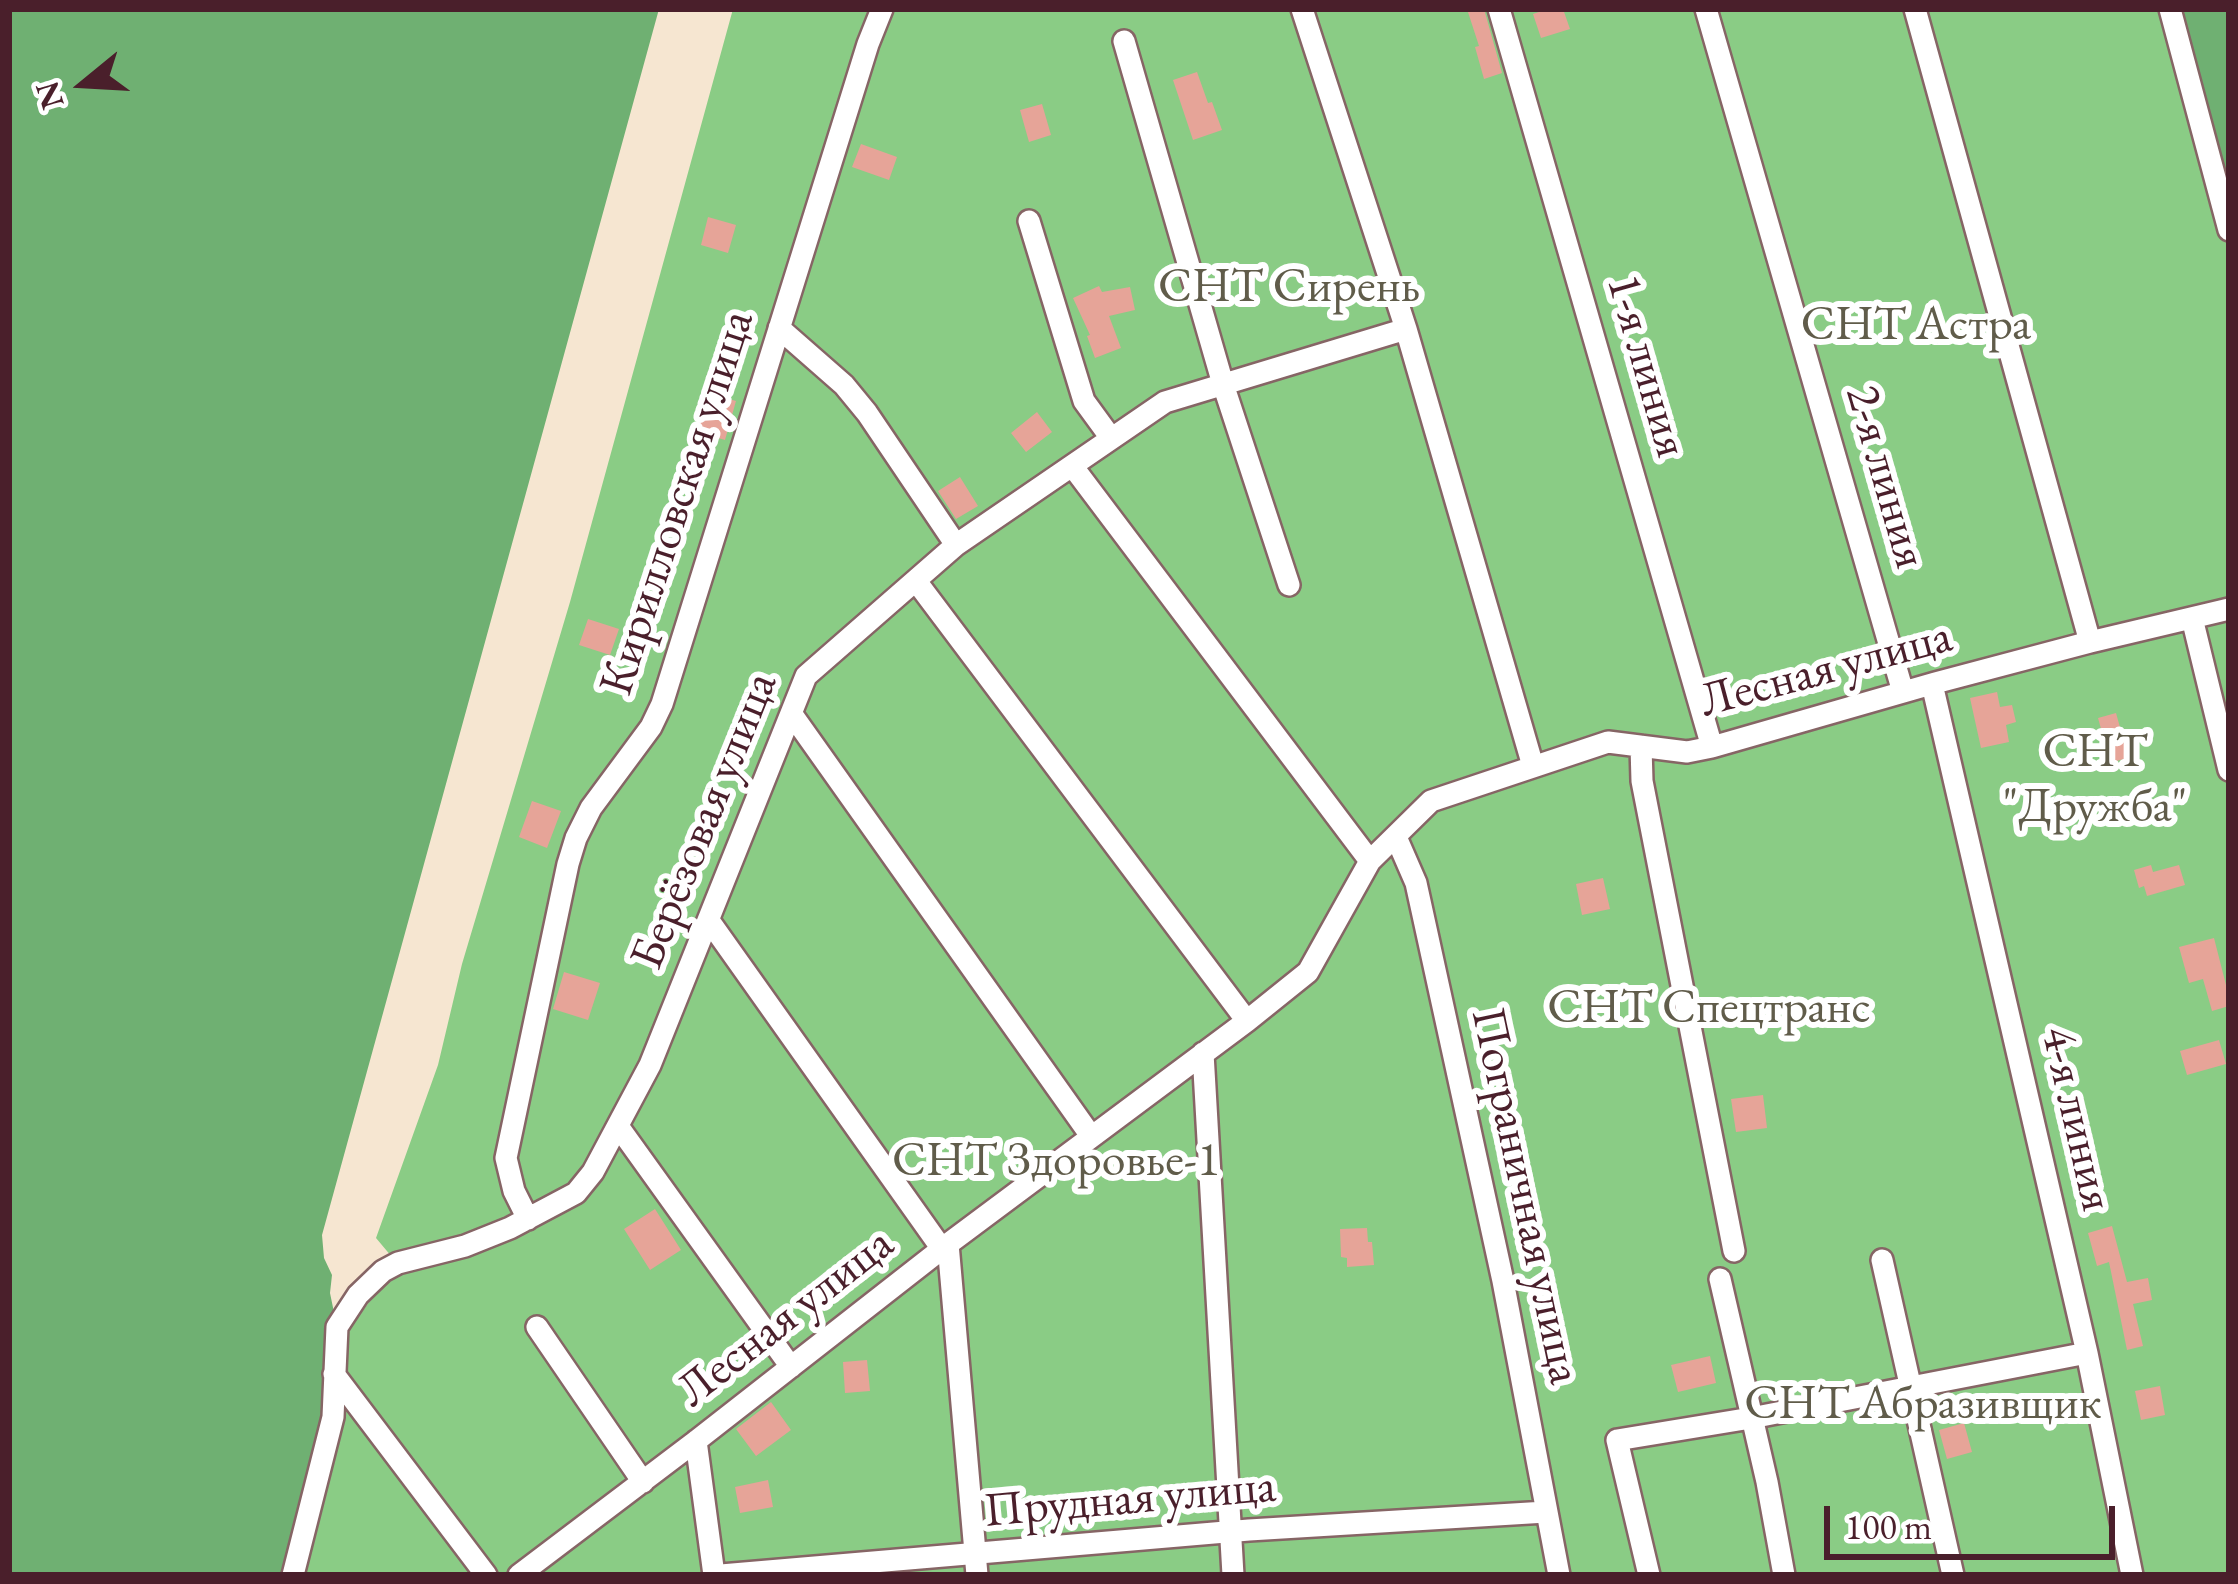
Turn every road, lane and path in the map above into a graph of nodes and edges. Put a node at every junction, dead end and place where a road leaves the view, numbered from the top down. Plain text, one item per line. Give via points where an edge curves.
1 (882, 9) edge
2 (1302, 9) edge
3 (1499, 9) edge
4 (1706, 9) edge
5 (1915, 9) edge
6 (2170, 9) edge
7 (1124, 41) dead end
8 (1029, 221) dead end
9 (2229, 230) edge
10 (778, 328) junction
11 (1406, 329) junction
12 (1223, 384) junction
13 (1111, 438) junction
14 (1073, 467) junction
15 (956, 544) junction
16 (916, 581) junction
17 (1289, 585) dead end
18 (2229, 609) edge
19 (2192, 618) junction
20 (2090, 642) junction
21 (1933, 684) junction
22 (1903, 692) junction
23 (791, 713) junction
24 (1641, 746) junction
25 (1712, 747) junction
26 (1533, 766) junction
27 (2229, 770) edge
28 (1396, 837) junction
29 (1370, 861) junction
30 (710, 922) junction
31 (1247, 1021) junction
32 (1204, 1053) junction
33 (617, 1126) junction
34 (1091, 1136) junction
35 (528, 1219) junction
36 (945, 1247) junction
37 (1733, 1251) dead end
38 (1882, 1260) dead end
39 (1720, 1280) dead end
40 (537, 1327) dead end
41 (2087, 1353) junction
42 (791, 1367) junction
43 (334, 1374) junction
44 (1909, 1387) junction
45 (1751, 1418) junction
46 (696, 1441) junction
47 (643, 1482) junction
48 (1546, 1512) junction
49 (1230, 1532) junction
50 (976, 1565) edge
51 (292, 1575) edge
52 (486, 1575) edge
53 (519, 1575) edge
54 (717, 1575) edge
55 (1233, 1575) edge
56 (1559, 1575) edge
57 (1649, 1575) edge
58 (1784, 1575) edge
59 (1953, 1575) edge
60 (2132, 1575) edge

1 - 10 street, Кирилловская улица
2 - 11 street
3 - 25 street, 1-я линия
4 - 22 street, 2-я линия
5 - 20 street
6 - 9 street
7 - 12 street
8 - 13 street via 1084,401
10 - 15 street via 867,413
10 - 35 street, Кирилловская улица via 662,704 590,808 568,864 506,1158
11 - 12 street, Берёзовая улица
11 - 26 street
12 - 13 street, Берёзовая улица via 1165,402
12 - 17 street
13 - 14 street, Берёзовая улица
14 - 15 street, Берёзовая улица
14 - 29 street
15 - 16 street, Берёзовая улица
16 - 23 street, Берёзовая улица via 806,676
16 - 31 street
18 - 19 street, Лесная улица
19 - 20 street, Лесная улица
19 - 27 street
20 - 21 street, Лесная улица
21 - 22 street, Лесная улица
21 - 41 street, 4-я линия
22 - 25 street, Лесная улица
23 - 30 street, Берёзовая улица
23 - 34 street
24 - 25 street, Лесная улица
24 - 26 street, Лесная улица via 1608,742
24 - 37 street
26 - 28 street, Лесная улица via 1431,801
28 - 29 street, Лесная улица
28 - 48 street, Пограничная улица via 1416,883
29 - 31 street, Лесная улица via 1308,971
30 - 33 street, Берёзовая улица
30 - 36 street
31 - 32 street, Лесная улица
32 - 34 street, Лесная улица
32 - 49 street
33 - 35 street, Берёзовая улица via 577,1193
33 - 42 street
34 - 36 street, Лесная улица
35 - 43 street, Берёзовая улица via 372,1278 337,1328
36 - 42 street, Лесная улица
36 - 50 street
38 - 44 street
39 - 45 street
40 - 47 street
41 - 44 street
41 - 60 street, 4-я линия
42 - 46 street, Лесная улица
43 - 51 street via 333,1417
43 - 52 street
44 - 45 street
44 - 59 street
45 - 57 street via 1617,1440
45 - 58 street
46 - 47 street, Лесная улица
46 - 54 street
47 - 53 street, Лесная улица
48 - 49 street, Прудная улица
48 - 56 street, Пограничная улица
49 - 50 street, Прудная улица
49 - 55 street
50 - 54 street, Прудная улица

